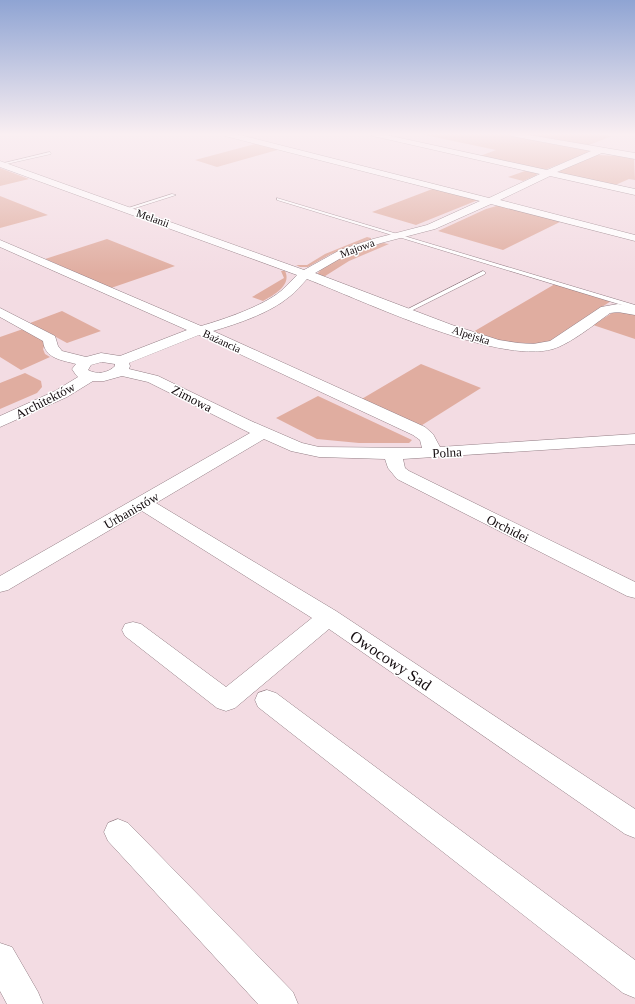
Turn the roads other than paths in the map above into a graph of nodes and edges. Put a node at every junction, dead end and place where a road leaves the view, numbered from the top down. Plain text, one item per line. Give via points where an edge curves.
1 (48, 181) edge
2 (413, 181) edge
3 (534, 181) edge
4 (584, 181) edge
5 (635, 192) edge
6 (174, 194) dead end
7 (279, 199) dead end
8 (489, 200) junction
9 (127, 209) junction
10 (398, 235) junction
11 (635, 238) edge
12 (0, 243) edge
13 (483, 273) dead end
14 (305, 274) junction
15 (635, 307) edge
16 (635, 311) edge
17 (0, 312) edge
18 (405, 312) junction
19 (199, 330) junction
20 (120, 366) junction
21 (88, 369) junction
22 (0, 422) edge
23 (262, 433) junction
24 (635, 439) edge
25 (432, 452) junction
26 (394, 453) junction
27 (143, 503) junction
28 (0, 585) edge
29 (635, 591) edge
30 (328, 617) junction
31 (133, 630) dead end
32 (267, 700) dead end
33 (635, 825) edge
34 (118, 832) dead end
35 (0, 959) edge
36 (635, 981) edge
37 (26, 1004) edge
38 (281, 1004) edge

1 - 9 street, Melanii
2 - 8 street
3 - 8 street, Majowa
4 - 5 street
6 - 9 lane
7 - 10 lane
8 - 10 street, Majowa via 431,227
8 - 11 street
9 - 14 street, Melanii
10 - 14 street, Majowa via 344,252
10 - 15 lane
12 - 19 street, Bażancia
13 - 18 lane
14 - 18 street, Alpejska
14 - 19 street, Majowa via 285,294 270,304 223,324
16 - 18 street, Alpejska via 618,308 606,310 555,344 541,348 496,343
17 - 21 street via 50,339 51,347 57,354
19 - 20 street, Majowa
19 - 25 street, Bażancia via 419,431 428,437
20 - 21 street, Majowa via 104,377
20 - 23 street, Zimowa via 153,379
21 - 22 street, Architektów via 61,394
23 - 26 street, Polna via 314,452
23 - 27 street, Urbanistów
24 - 25 street, Polna
25 - 26 street, Polna
26 - 29 street, Orchidei via 396,468 402,475
27 - 28 street, Urbanistów
27 - 30 street, Owocowy Sad
30 - 31 street via 226,701
30 - 33 street, Owocowy Sad
32 - 36 street
34 - 38 street
35 - 37 street

